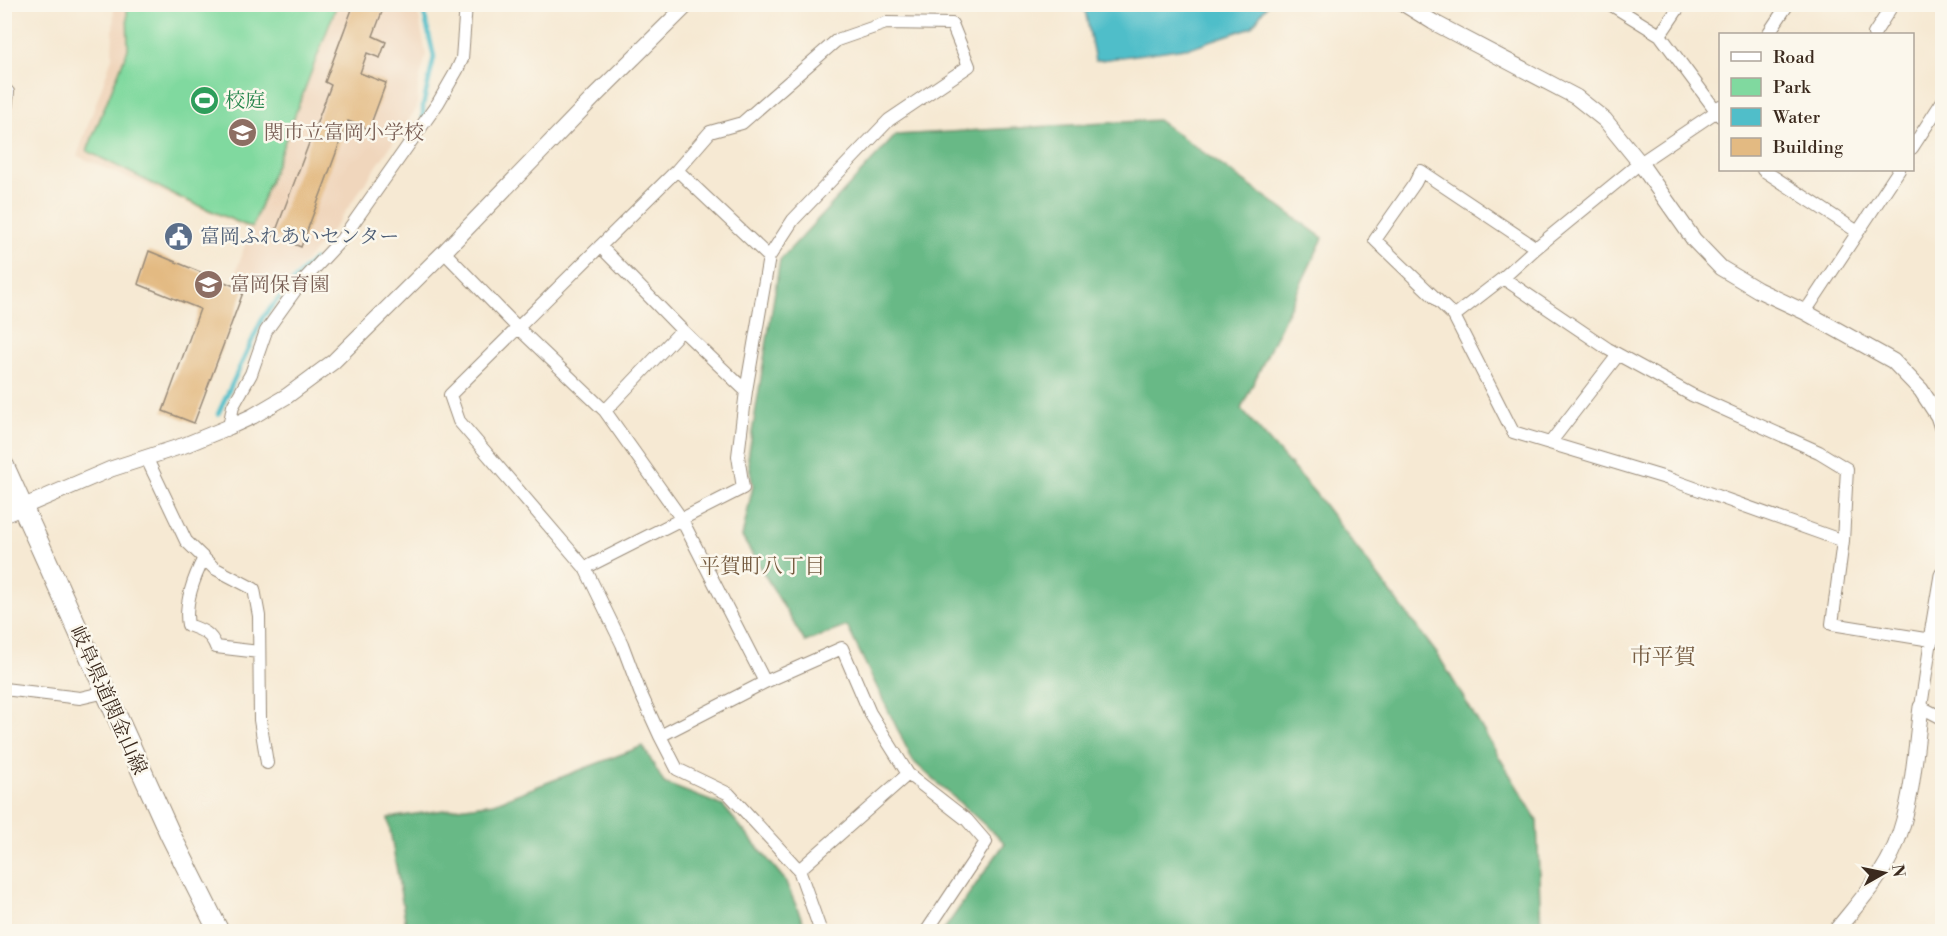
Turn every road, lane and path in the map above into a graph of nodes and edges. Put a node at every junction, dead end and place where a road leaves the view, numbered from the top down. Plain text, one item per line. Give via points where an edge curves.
1 (466, 4) edge
2 (688, 4) edge
3 (1404, 4) edge
4 (1610, 4) edge
5 (1681, 4) edge
6 (1788, 4) edge
7 (1893, 4) edge
8 (1769, 33) edge
9 (1875, 33) edge
10 (1660, 35) junction
11 (4, 89) edge
12 (1942, 102) edge
13 (1719, 111) edge
14 (4, 126) edge
15 (1914, 145) edge
16 (1640, 163) junction
17 (677, 170) junction
18 (1764, 171) edge
19 (1786, 171) edge
20 (1898, 171) edge
21 (1779, 181) junction
22 (1858, 232) junction
23 (600, 246) junction
24 (1536, 248) junction
25 (444, 252) junction
26 (769, 257) junction
27 (1503, 278) junction
28 (1805, 312) junction
29 (1454, 316) junction
30 (517, 327) junction
31 (682, 330) junction
32 (1618, 355) junction
33 (746, 391) junction
34 (605, 411) junction
35 (229, 427) junction
36 (1942, 428) edge
37 (1550, 443) junction
38 (146, 457) junction
39 (4, 466) edge
40 (13, 512) edge
41 (681, 518) junction
42 (1843, 541) junction
43 (204, 558) junction
44 (585, 568) junction
45 (1942, 575) edge
46 (1931, 640) junction
47 (259, 652) junction
48 (765, 682) junction
49 (4, 689) edge
50 (106, 692) junction
51 (1921, 707) junction
52 (1942, 718) edge
53 (660, 736) junction
54 (267, 763) dead end
55 (908, 774) junction
56 (799, 870) junction
57 (219, 932) edge
58 (821, 932) edge
59 (926, 932) edge
60 (1835, 932) edge

1 - 35 street via 462,59 457,70 342,239 299,285 266,331 251,374 233,406
2 - 25 street
3 - 16 street via 1576,97 1605,120
4 - 10 street
5 - 10 street
6 - 8 street
7 - 9 street
10 - 13 street
11 - 14 street via 8,92
12 - 15 street
13 - 16 street
16 - 24 street
16 - 28 street via 1694,240 1721,268
17 - 23 street
17 - 26 street
17 - 26 street via 710,132 742,123 837,40 886,23 952,24 969,66 889,120 793,220
18 - 21 street
19 - 21 street
20 - 22 street
21 - 22 street
22 - 28 street
23 - 30 street
23 - 31 street
24 - 27 street
24 - 29 street via 1420,171 1375,240
25 - 30 street
25 - 35 street via 333,362 287,396
26 - 33 street
27 - 29 street
27 - 32 street
28 - 36 street via 1893,361 1922,390
29 - 37 street via 1512,432
30 - 34 street
30 - 44 street via 450,395 459,421
31 - 33 street
31 - 34 street
32 - 37 street
32 - 42 street via 1847,469
33 - 41 street via 738,456 743,488
34 - 41 street
35 - 38 street
37 - 42 street via 1669,479
38 - 40 street
38 - 43 street via 186,541
39 - 40 main road, 岐阜県道関金山線
40 - 50 main road, 岐阜県道関金山線
41 - 44 street
41 - 48 street
42 - 46 street via 1832,624
43 - 47 street via 214,568 254,589
43 - 47 street via 186,615 188,625 206,632 216,647
44 - 53 street
45 - 46 street
46 - 51 street
47 - 54 street via 260,720
48 - 53 street
48 - 55 street via 842,648 870,712
49 - 50 street via 80,698
50 - 57 main road, 岐阜県道関金山線
51 - 52 street
51 - 60 street via 1907,806 1896,845 1877,879
53 - 56 street via 678,769 729,794
55 - 56 street
55 - 59 street via 967,820 986,842
56 - 58 street

